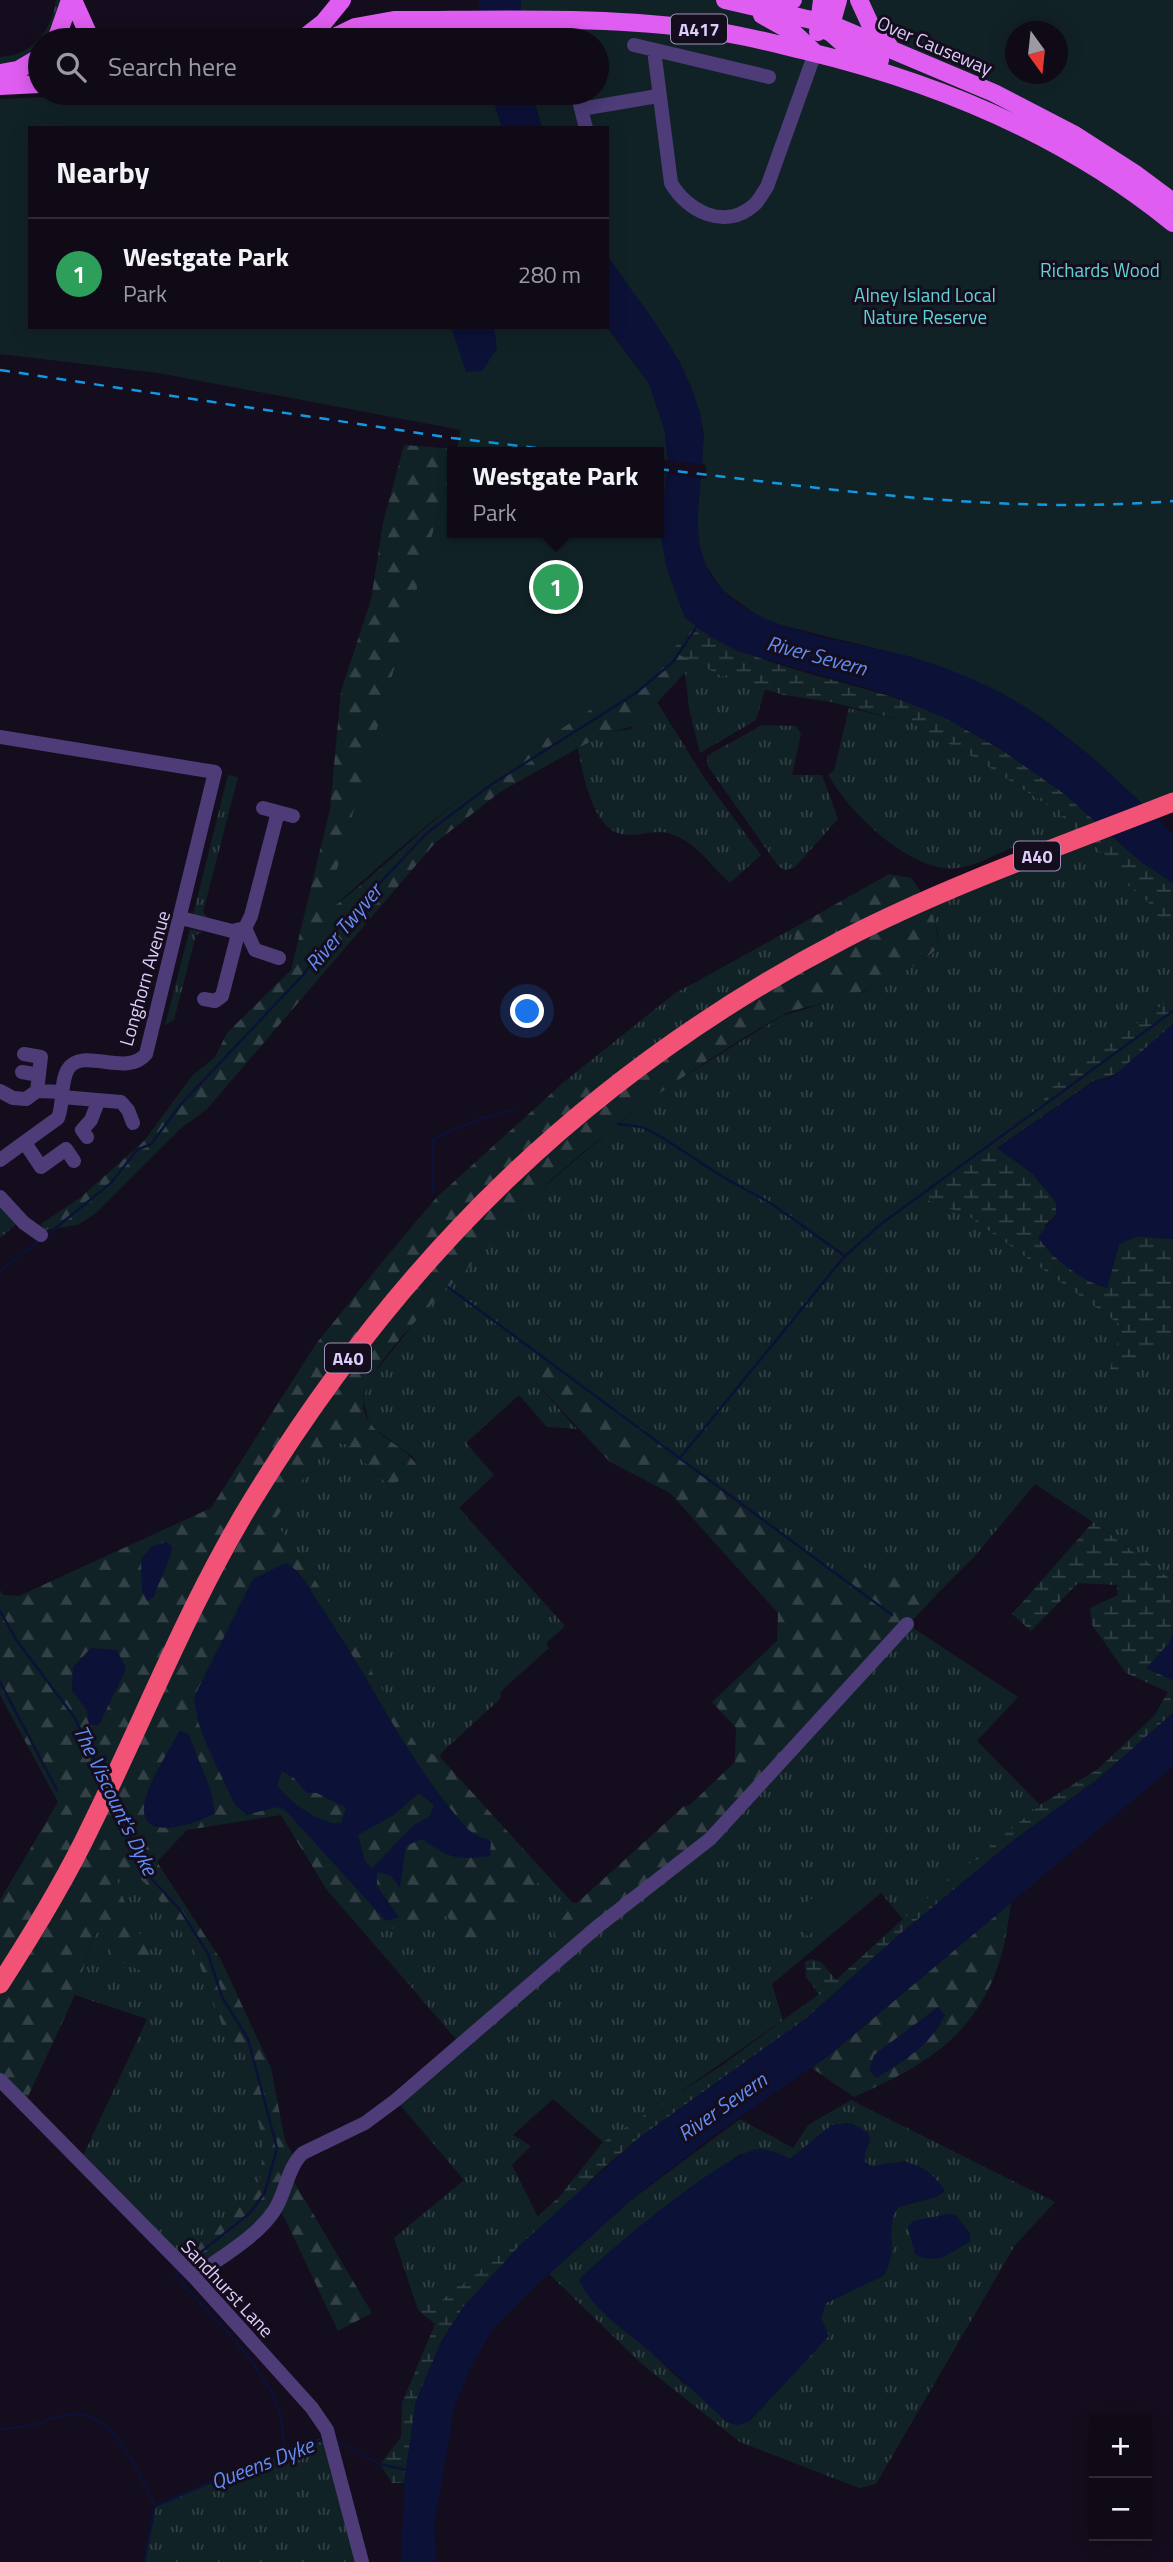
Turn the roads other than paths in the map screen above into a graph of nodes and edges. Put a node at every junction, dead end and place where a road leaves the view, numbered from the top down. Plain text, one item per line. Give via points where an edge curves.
1 (71, 0) edge
2 (342, 0) edge
3 (770, 0) edge
4 (793, 0) edge
5 (822, 0) edge
6 (838, 0) edge
7 (859, 0) edge
8 (729, 1) edge
9 (827, 26) junction
10 (60, 28) edge
11 (85, 28) edge
12 (316, 28) edge
13 (353, 28) edge
14 (634, 45) dead end
15 (891, 48) junction
16 (654, 50) junction
17 (816, 53) junction
18 (28, 64) edge
19 (0, 73) edge
20 (769, 77) dead end
21 (28, 85) edge
22 (0, 86) edge
23 (658, 96) junction
24 (957, 98) junction
25 (990, 101) junction
26 (609, 104) edge
27 (580, 105) edge
28 (605, 105) edge
29 (581, 109) junction
30 (585, 126) edge
31 (1170, 210) edge
32 (0, 737) edge
33 (1173, 802) edge
34 (263, 808) dead end
35 (278, 812) junction
36 (293, 816) dead end
37 (181, 918) junction
38 (242, 929) junction
39 (279, 958) dead end
40 (204, 999) dead end
41 (24, 1054) dead end
42 (22, 1072) dead end
43 (38, 1075) junction
44 (0, 1091) edge
45 (37, 1091) junction
46 (63, 1095) junction
47 (98, 1102) junction
48 (133, 1123) dead end
49 (87, 1137) dead end
50 (25, 1143) junction
51 (0, 1160) edge
52 (74, 1161) dead end
53 (0, 1197) edge
54 (41, 1235) dead end
55 (907, 1624) dead end
56 (0, 1984) edge
57 (0, 2080) edge
58 (194, 2277) junction
59 (362, 2562) edge

1 - 10 main road
1 - 11 main road
2 - 12 main road
3 - 4 main road
5 - 9 main road
6 - 9 main road
7 - 15 main road via 870,24
8 - 9 main road, A417
8 - 17 main road, A417 via 794,33
9 - 15 main road, Over Causeway / A417
9 - 17 main road
9 - 24 main road, A417 via 846,46 940,86
13 - 17 main road, A417 via 380,21 580,21 694,28
14 - 16 street
15 - 25 main road, Over Causeway / A417
16 - 20 street
16 - 23 street
17 - 23 street via 767,187 754,205 737,214 697,211 681,200 666,162
17 - 24 main road, Over Causeway / A417
18 - 19 main road
21 - 22 main road
23 - 26 street
24 - 25 main road, Over Causeway / A417
25 - 31 main road, Over Causeway / A417 via 1071,143
27 - 29 street
28 - 29 street
29 - 30 street
32 - 37 street, Longhorn Avenue via 215,772
33 - 56 highway, A40 via 901,913 787,970 717,1012 607,1090 490,1193 379,1316 252,1500 203,1590 92,1826
34 - 35 street
35 - 36 street
35 - 38 street via 251,916
37 - 38 street
37 - 46 street, Longhorn Avenue via 141,1060 74,1064 67,1070
38 - 39 street via 255,950
38 - 40 street via 222,996 215,1001
41 - 43 street via 41,1056
42 - 43 street
43 - 45 street
44 - 45 street via 26,1099
45 - 46 street
46 - 47 street
46 - 50 street, Longhorn Avenue via 58,1118
47 - 48 street via 121,1102
47 - 49 street via 92,1120 82,1129
50 - 51 street, Longhorn Avenue
50 - 52 street via 41,1167 66,1149
53 - 54 street
55 - 58 street via 710,1839 597,1927 396,2100 365,2123 303,2153 274,2211 258,2229
57 - 58 street, Sandhurst Lane
58 - 59 street, Sandhurst Lane via 327,2430

